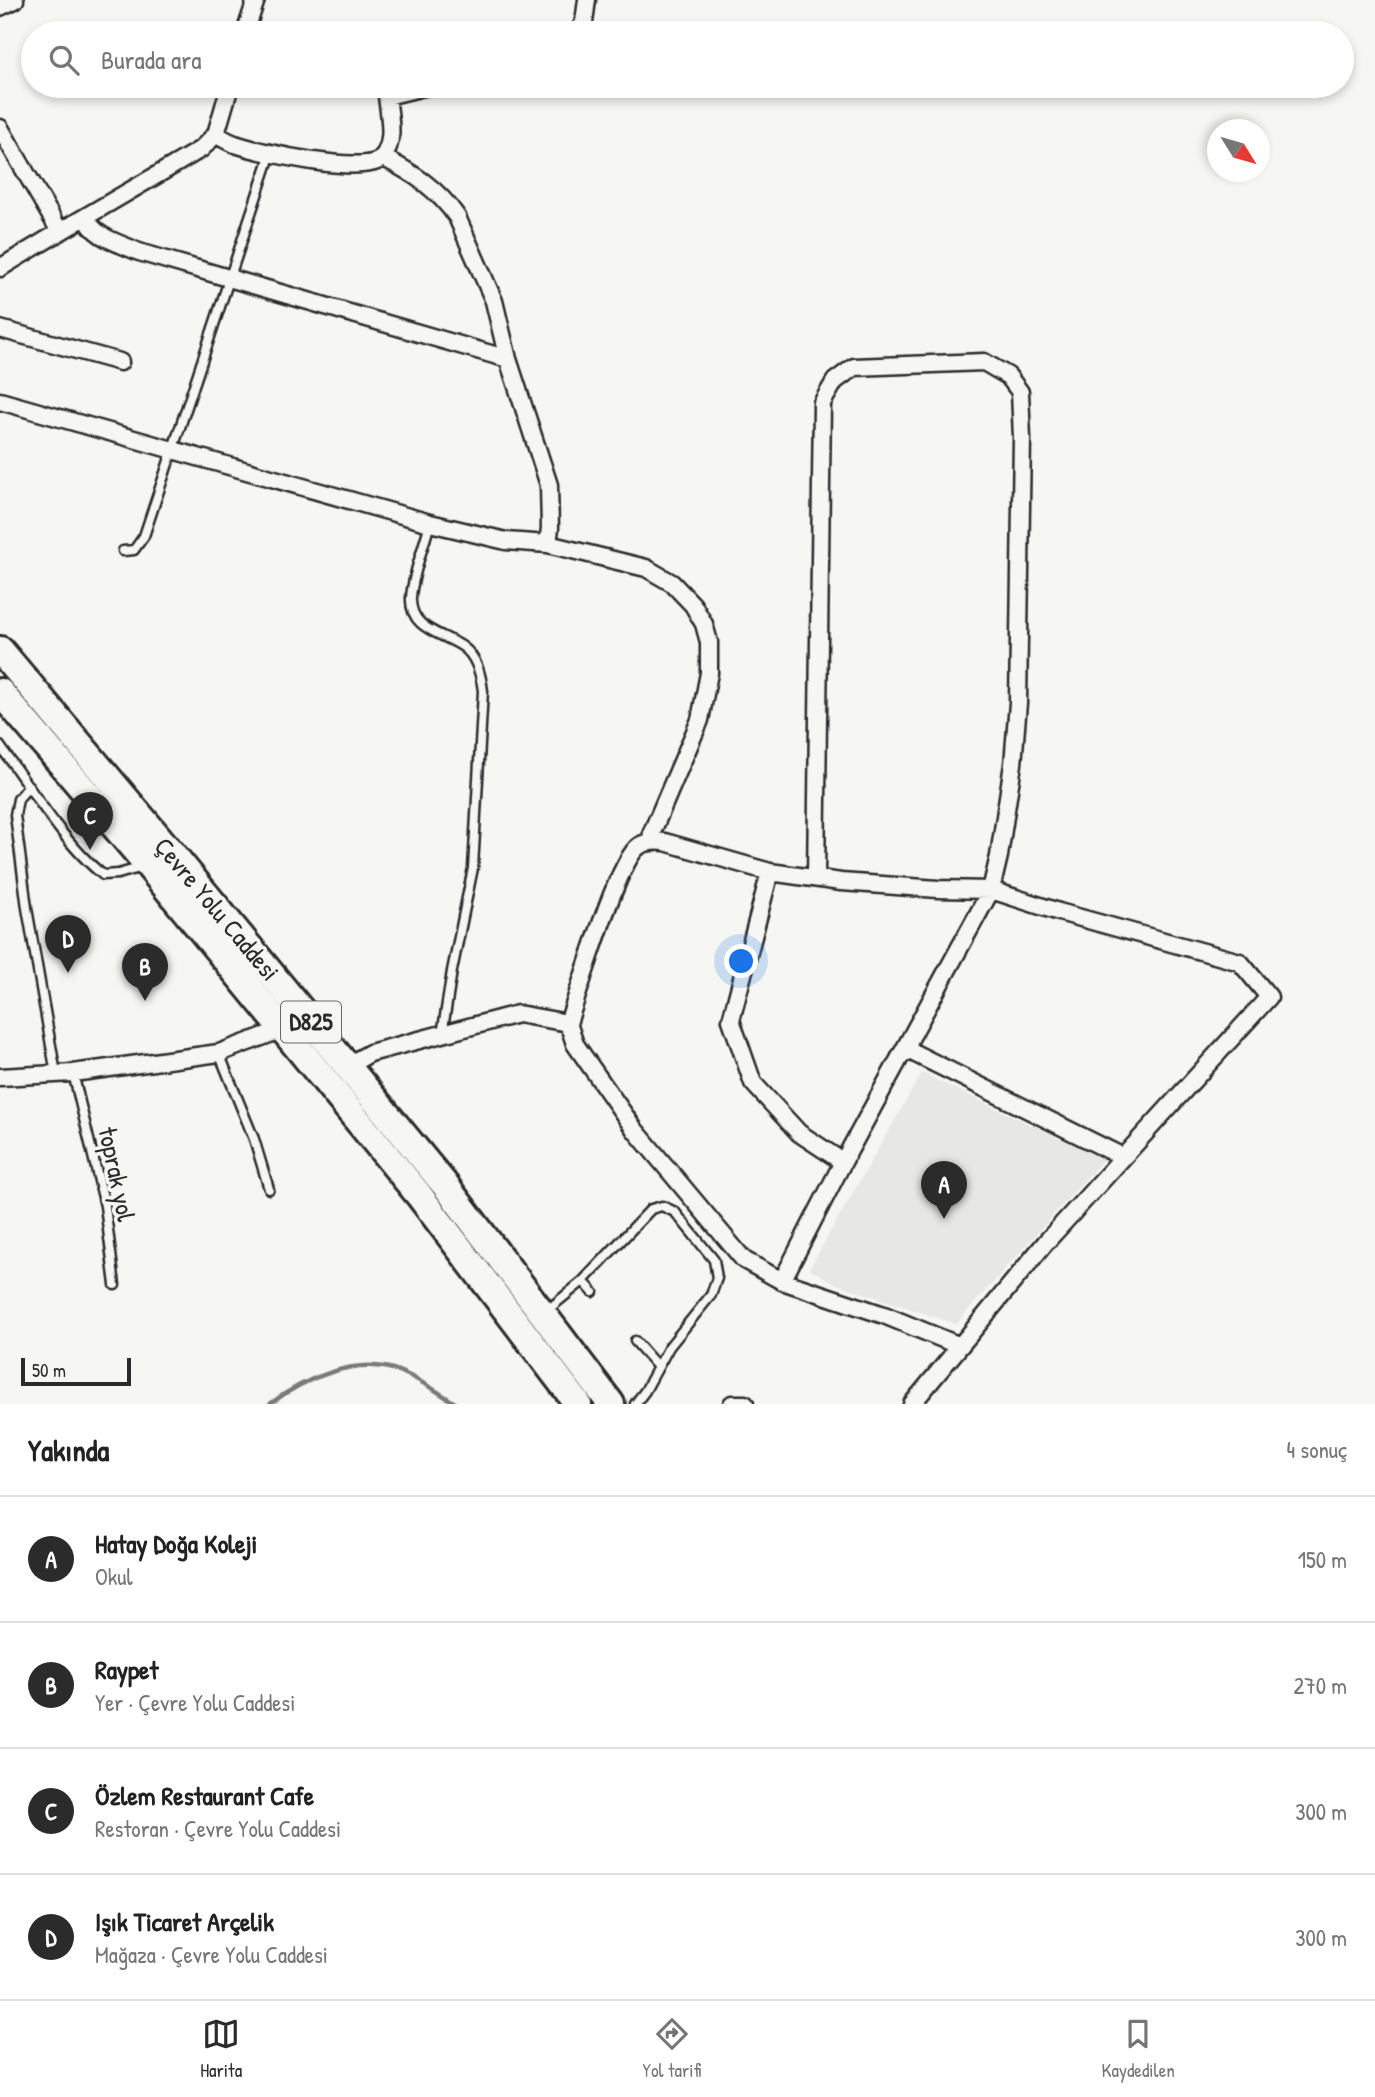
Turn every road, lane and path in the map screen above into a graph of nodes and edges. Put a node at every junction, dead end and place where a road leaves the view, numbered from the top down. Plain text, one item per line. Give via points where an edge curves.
1 (15, 0) edge
2 (256, 0) edge
3 (587, 0) edge
4 (0, 7) edge
5 (249, 21) edge
6 (583, 21) edge
7 (226, 98) edge
8 (387, 98) edge
9 (0, 128) edge
10 (216, 134) junction
11 (271, 153) junction
12 (383, 157) junction
13 (86, 217) junction
14 (59, 230) junction
15 (0, 268) edge
16 (230, 279) junction
17 (0, 329) edge
18 (508, 359) junction
19 (120, 362) dead end
20 (0, 401) edge
21 (171, 449) junction
22 (430, 523) junction
23 (548, 544) junction
24 (122, 551) dead end
25 (0, 650) edge
26 (0, 692) edge
27 (0, 746) edge
28 (29, 786) junction
29 (651, 841) junction
30 (148, 865) junction
31 (770, 872) junction
32 (816, 878) junction
33 (991, 890) junction
34 (568, 1023) junction
35 (283, 1029) junction
36 (442, 1035) junction
37 (906, 1049) junction
38 (219, 1053) junction
39 (346, 1066) junction
40 (74, 1073) junction
41 (56, 1074) junction
42 (0, 1077) edge
43 (1123, 1157) junction
44 (843, 1162) junction
45 (269, 1189) dead end
46 (583, 1281) junction
47 (782, 1281) junction
48 (115, 1284) dead end
49 (593, 1292) dead end
50 (543, 1314) junction
51 (635, 1341) dead end
52 (960, 1346) junction
53 (657, 1366) junction
54 (578, 1404) edge
55 (611, 1404) edge
56 (635, 1404) edge
57 (732, 1404) edge
58 (745, 1404) edge
59 (912, 1404) edge

1 - 4 street
2 - 5 street
3 - 6 street
7 - 10 street
8 - 12 street via 391,133
9 - 14 street
10 - 11 street via 233,144
10 - 13 street via 201,149
11 - 12 street via 366,166
11 - 16 lane
12 - 18 street via 428,183 457,217 494,301
13 - 14 street
13 - 16 street via 93,230 139,252
14 - 15 street
16 - 18 street
16 - 21 lane
17 - 19 street
18 - 23 street via 549,485
20 - 21 street
21 - 22 street
21 - 24 lane via 145,536 134,550
22 - 23 street via 506,541
22 - 36 lane via 411,597 414,612 429,630 469,653 479,671 482,691 473,867
23 - 29 street via 646,568 683,593 704,624 709,653 704,706
25 - 39 highway, Çevre Yolu Caddesi / D825
26 - 30 highway, Çevre Yolu Caddesi / D825
27 - 28 lane
28 - 30 lane via 71,842 103,875
28 - 41 lane via 18,799 15,815
29 - 31 street
29 - 34 street via 628,858
30 - 35 highway, Çevre Yolu Caddesi / D825
31 - 32 street
31 - 44 street via 731,1020 753,1083 799,1133
32 - 33 street
32 - 33 street via 822,403 835,381 854,367 984,362 1008,376 1020,392 1022,438 1017,723
33 - 37 street
33 - 43 street via 1240,962 1269,996
34 - 36 street via 518,1014
34 - 47 street via 575,1044 635,1130 744,1260
35 - 38 street
35 - 54 highway, Çevre Yolu Caddesi / D825 via 419,1195
36 - 39 street via 370,1053
37 - 43 street
37 - 44 street
38 - 40 street
38 - 45 lane
39 - 50 highway, Çevre Yolu Caddesi / D825 via 445,1185
40 - 41 street
40 - 48 lane, toprak yol via 105,1206
41 - 42 street
43 - 52 street
44 - 47 street
46 - 49 lane
46 - 50 lane
46 - 53 lane via 651,1209 662,1206 675,1212 714,1260 717,1278 711,1295
47 - 52 street
50 - 55 highway, Çevre Yolu Caddesi / D825
51 - 53 lane
52 - 59 street
53 - 56 lane
57 - 58 street

